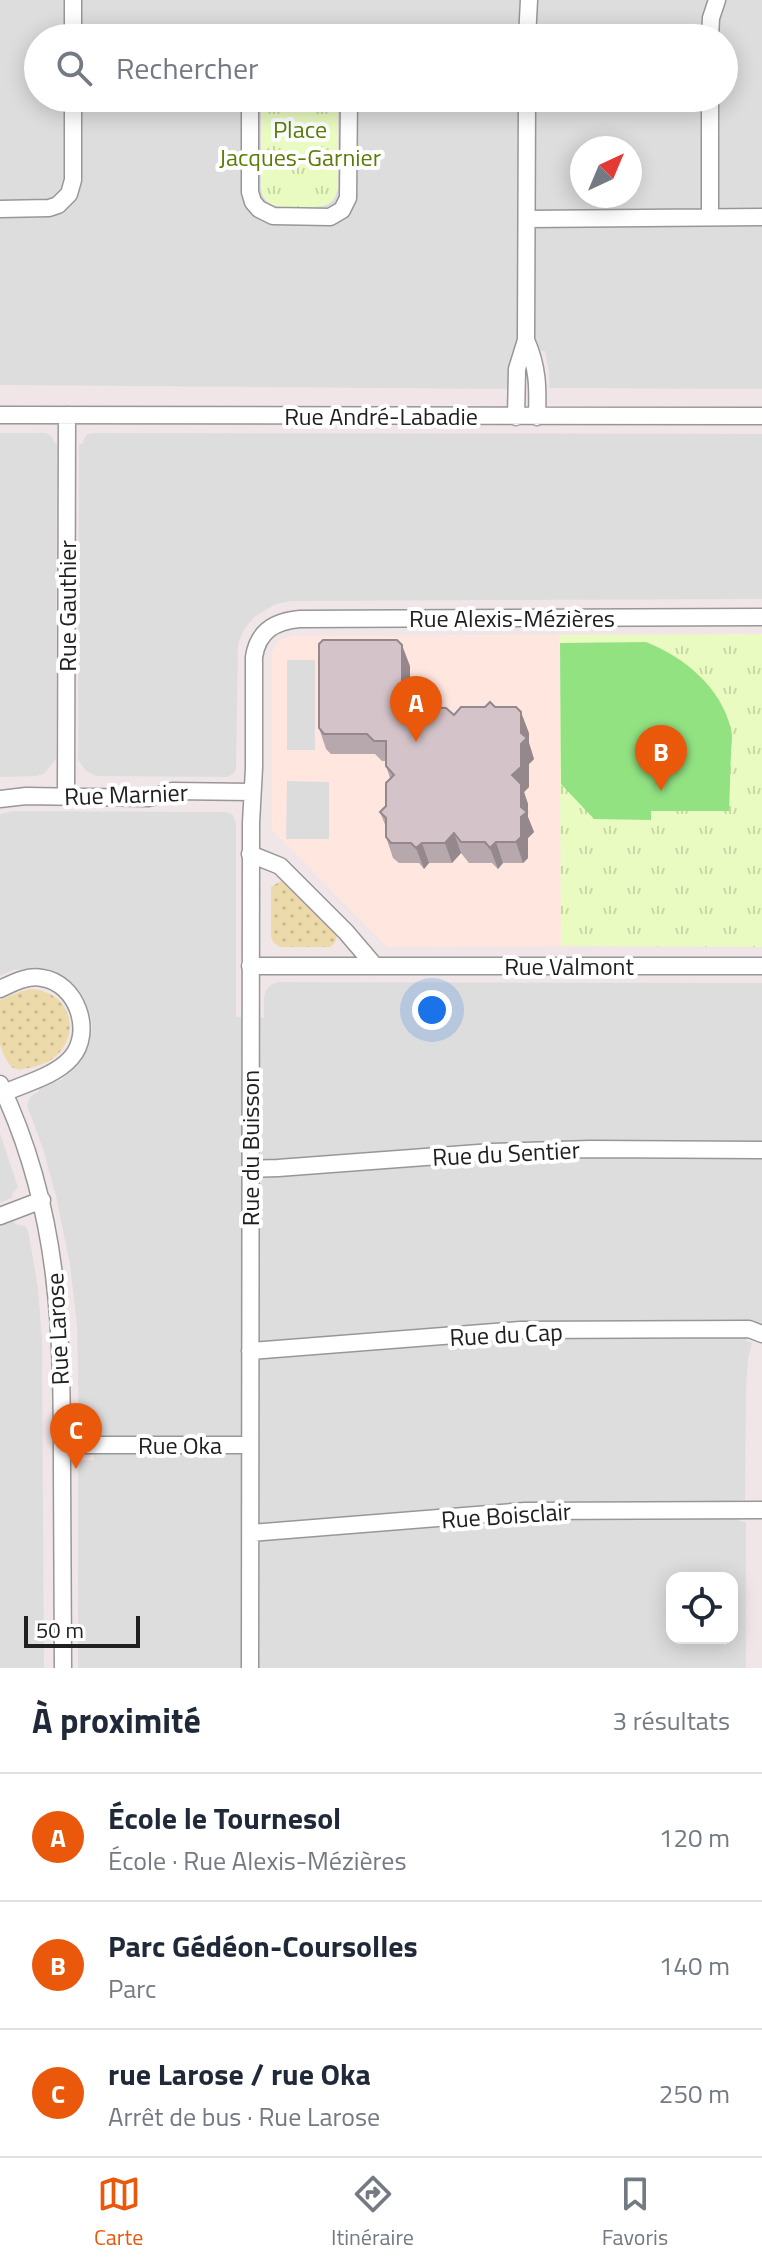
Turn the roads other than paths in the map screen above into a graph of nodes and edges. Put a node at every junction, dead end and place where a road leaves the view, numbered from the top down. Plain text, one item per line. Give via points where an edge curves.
1 (73, 0) edge
2 (529, 0) edge
3 (717, 0) edge
4 (73, 24) edge
5 (528, 24) edge
6 (711, 24) edge
7 (73, 112) edge
8 (250, 112) edge
9 (349, 112) edge
10 (527, 112) edge
11 (710, 112) edge
12 (0, 209) edge
13 (710, 217) junction
14 (762, 217) edge
15 (527, 219) junction
16 (526, 340) junction
17 (0, 415) edge
18 (67, 415) junction
19 (762, 416) edge
20 (516, 417) junction
21 (537, 417) junction
22 (762, 617) edge
23 (265, 631) joint
24 (252, 792) junction
25 (66, 796) junction
26 (0, 799) edge
27 (250, 854) junction
28 (250, 966) junction
29 (375, 966) junction
30 (762, 966) edge
31 (0, 989) edge
32 (2, 1088) edge
33 (762, 1150) edge
34 (250, 1169) junction
35 (42, 1200) junction
36 (0, 1216) edge
37 (762, 1334) edge
38 (250, 1351) junction
39 (62, 1445) junction
40 (250, 1445) junction
41 (762, 1510) edge
42 (251, 1533) junction
43 (63, 1668) edge
44 (250, 1668) edge

1 - 4 street
2 - 5 street
3 - 6 street
7 - 12 street via 69,194 49,208
8 - 9 street via 253,202 273,216 325,217 342,210 348,198
10 - 15 street
11 - 13 street
13 - 14 street
13 - 15 street
15 - 16 street
16 - 20 street via 517,369
16 - 21 street via 537,371
17 - 18 street, Rue André-Labadie
18 - 20 street, Rue André-Labadie
18 - 25 street, Rue Gauthier
19 - 21 street, Rue André-Labadie
20 - 21 street, Rue André-Labadie
22 - 23 street, Rue Alexis-Mézières via 285,620
23 - 24 street, Rue du Buisson via 254,657
24 - 25 street, Rue Marnier
24 - 27 street, Rue du Buisson
25 - 26 street, Rue Marnier
27 - 28 street, Rue du Buisson
27 - 29 street via 280,866
28 - 29 street, Rue Valmont
28 - 34 street, Rue du Buisson
29 - 30 street, Rue Valmont
31 - 32 street, Rue Larose via 32,977 57,983 73,1000 82,1030 80,1044 62,1066
32 - 35 street, Rue Larose
33 - 34 street, Rue du Sentier via 492,1152
34 - 38 street, Rue du Buisson
35 - 36 street
35 - 39 street, Rue Larose via 56,1276
37 - 38 street, Rue du Cap via 749,1329 520,1330
38 - 40 street, Rue du Buisson
39 - 40 street, Rue Oka
39 - 43 street, Rue Larose
40 - 42 street, Rue du Buisson
41 - 42 street, Rue Boisclair via 525,1511
42 - 44 street, Rue du Buisson

